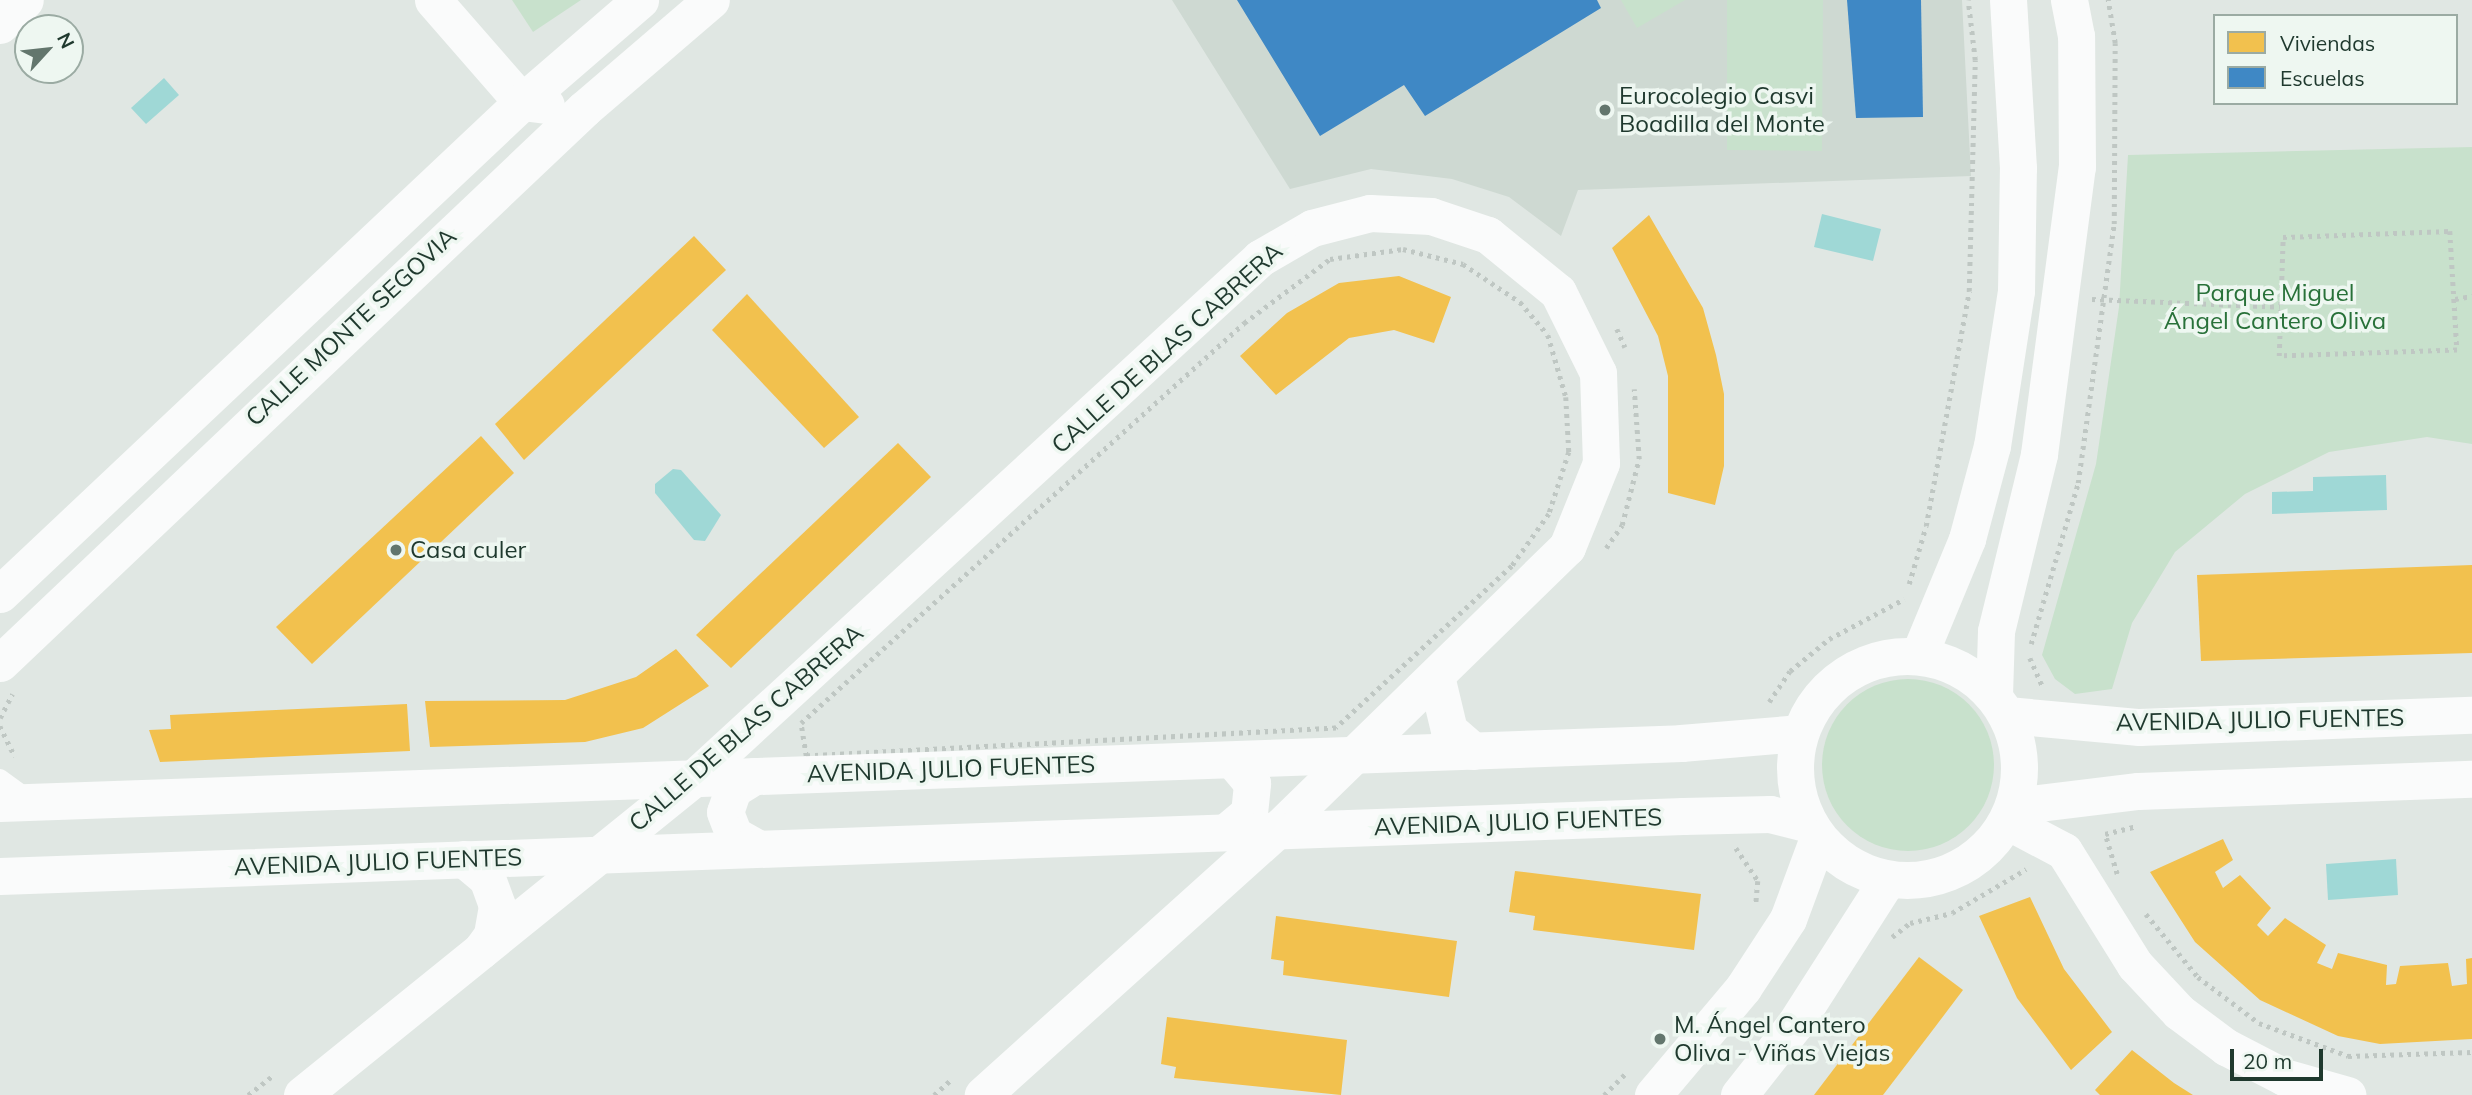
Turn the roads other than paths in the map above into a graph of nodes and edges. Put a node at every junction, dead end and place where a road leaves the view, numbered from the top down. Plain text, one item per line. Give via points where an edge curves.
1 (25, 0) edge
2 (433, 0) edge
3 (640, 0) edge
4 (711, 0) edge
5 (2008, 0) edge
6 (2069, 0) edge
7 (0, 24) edge
8 (522, 102) junction
9 (584, 109) junction
10 (521, 169) junction
11 (0, 594) edge
12 (1919, 655) junction
13 (0, 663) edge
14 (1436, 676) junction
15 (2000, 705) junction
16 (2472, 715) edge
17 (1800, 733) junction
18 (1473, 751) junction
19 (1352, 753) junction
20 (1233, 760) junction
21 (754, 776) junction
22 (0, 778) edge
23 (694, 778) junction
24 (2472, 779) edge
25 (17, 803) edge
26 (2010, 813) junction
27 (1277, 831) junction
28 (1814, 831) junction
29 (1226, 832) junction
30 (756, 847) junction
31 (598, 855) junction
32 (464, 859) junction
33 (0, 876) edge
34 (1887, 880) junction
35 (474, 958) junction
36 (291, 1082) edge
37 (969, 1086) edge
38 (1653, 1095) edge
39 (1739, 1095) edge
40 (2347, 1095) edge

1 - 7 street
2 - 8 street
3 - 8 street, CALLE MONTE SEGOVIA
4 - 9 street, CALLE MONTE SEGOVIA
5 - 12 street via 2018,168 2016,291 1992,446 1971,526
6 - 15 street via 2076,36 2077,167 2039,454 1996,631
8 - 9 street
8 - 10 street
8 - 11 street, CALLE MONTE SEGOVIA
9 - 10 street, CALLE MONTE SEGOVIA
10 - 13 street, CALLE MONTE SEGOVIA
12 - 15 street via 1960,668
12 - 17 street via 1888,656 1842,677 1813,705
14 - 18 street via 1449,730
14 - 19 street, CALLE DE BLAS CABRERA
14 - 23 street, CALLE DE BLAS CABRERA via 1567,547 1596,483 1603,403 1575,317 1514,251 1430,216 1370,213 1312,228 1260,258
15 - 16 street, AVENIDA JULIO FUENTES via 2139,727
15 - 26 street via 2020,760
17 - 18 street, AVENIDA JULIO FUENTES
17 - 28 street via 1797,795
18 - 19 street, AVENIDA JULIO FUENTES
19 - 20 street, AVENIDA JULIO FUENTES
19 - 27 street, CALLE DE BLAS CABRERA
20 - 21 street, AVENIDA JULIO FUENTES
20 - 29 street via 1252,783 1249,813
21 - 23 street, AVENIDA JULIO FUENTES
21 - 30 street via 733,789 725,812 734,835
22 - 25 lane
23 - 25 street, AVENIDA JULIO FUENTES
23 - 31 street, CALLE DE BLAS CABRERA
24 - 26 street via 2138,791
26 - 34 street via 1986,849 1957,870 1923,880
26 - 40 street via 2105,879 2135,965 2179,1012 2226,1047 2284,1077
27 - 28 street, AVENIDA JULIO FUENTES via 1770,814
27 - 29 street, AVENIDA JULIO FUENTES
27 - 37 street, CALLE DE BLAS CABRERA
28 - 34 street via 1838,857
28 - 38 street via 1788,919 1743,988
29 - 30 street, AVENIDA JULIO FUENTES
30 - 31 street, AVENIDA JULIO FUENTES
31 - 32 street, AVENIDA JULIO FUENTES
31 - 35 street, CALLE DE BLAS CABRERA
32 - 33 street, AVENIDA JULIO FUENTES
32 - 35 street via 487,878 497,906 492,935
34 - 39 street via 1795,1024
35 - 36 street, CALLE DE BLAS CABRERA

